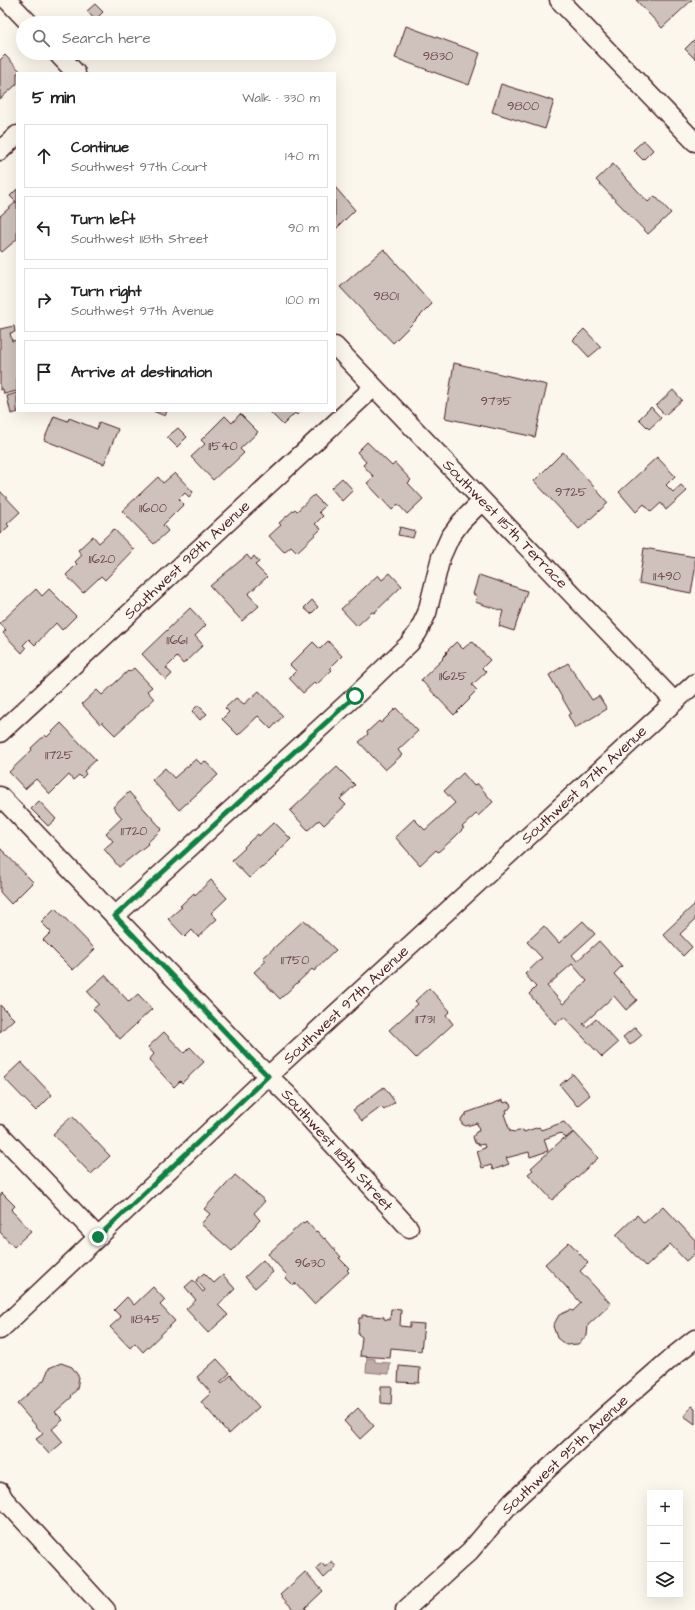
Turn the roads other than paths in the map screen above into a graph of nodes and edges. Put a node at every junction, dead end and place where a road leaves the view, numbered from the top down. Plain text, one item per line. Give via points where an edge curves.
1 (7, 0) edge
2 (559, 0) edge
3 (22, 16) edge
4 (64, 60) edge
5 (75, 72) edge
6 (16, 136) edge
7 (695, 142) edge
8 (0, 151) edge
9 (336, 347) edge
10 (374, 387) junction
11 (482, 501) junction
12 (695, 683) edge
13 (675, 702) junction
14 (0, 733) edge
15 (0, 796) edge
16 (115, 916) junction
17 (268, 1076) junction
18 (0, 1134) edge
19 (408, 1228) dead end
20 (98, 1237) junction
21 (0, 1330) edge
22 (695, 1339) edge
23 (1, 1496) edge
24 (106, 1610) edge
25 (405, 1610) edge

1 - 3 street
2 - 7 street
4 - 5 street
6 - 8 street
9 - 10 street, Southwest 115th Terrace
10 - 11 street, Southwest 115th Terrace
10 - 14 street, Southwest 98th Avenue
11 - 13 street, Southwest 115th Terrace
11 - 16 street via 450,537 441,557 428,613 410,643
12 - 13 street, Southwest 97th Avenue
13 - 17 street, Southwest 97th Avenue
15 - 16 street, Southwest 118th Street
16 - 17 street, Southwest 118th Street
17 - 19 street, Southwest 118th Street
17 - 20 street, Southwest 97th Avenue
18 - 20 street
20 - 21 street, Southwest 97th Avenue
22 - 25 street, Southwest 95th Avenue via 604,1417 511,1503 470,1551
23 - 24 street

